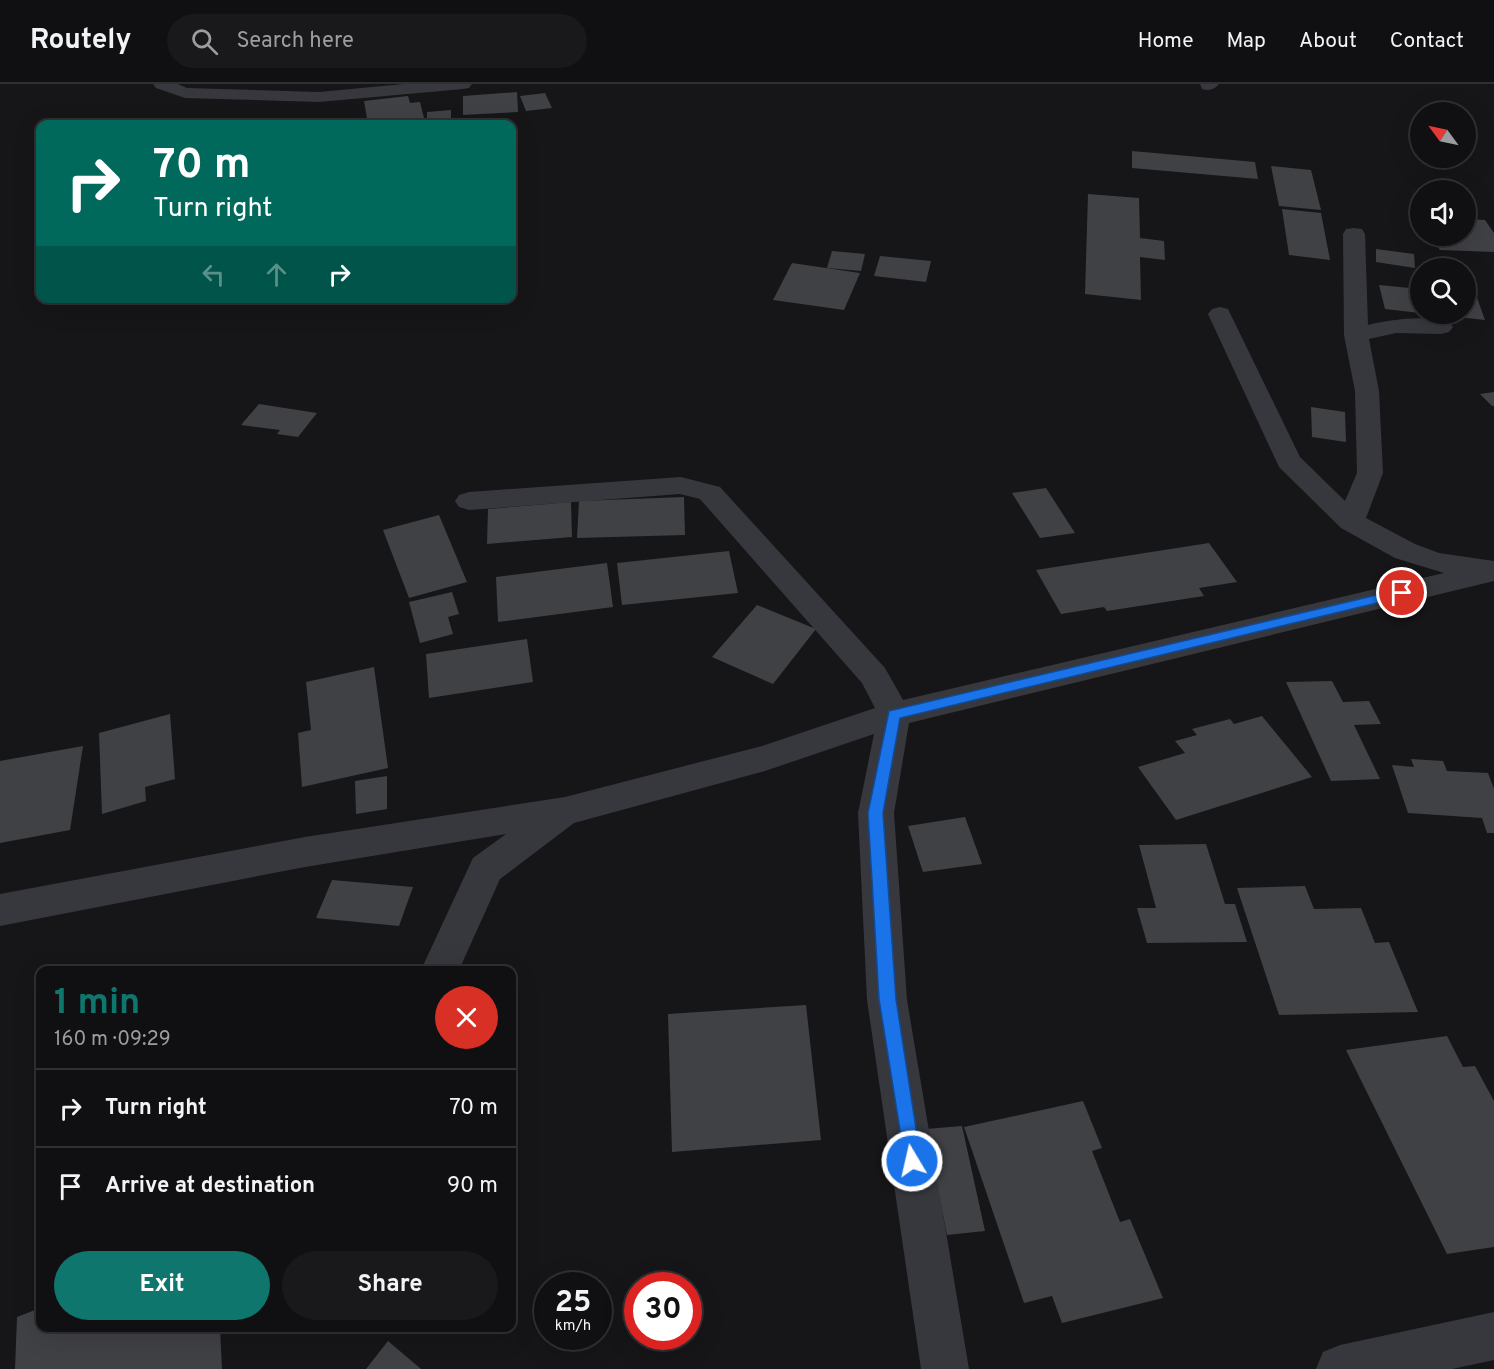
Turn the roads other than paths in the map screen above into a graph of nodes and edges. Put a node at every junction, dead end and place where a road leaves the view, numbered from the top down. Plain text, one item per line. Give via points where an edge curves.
1 (162, 84) edge
2 (463, 84) edge
3 (1354, 234) dead end
4 (1220, 314) dead end
5 (1441, 327) dead end
6 (1356, 335) junction
7 (469, 501) dead end
8 (1351, 522) junction
9 (1494, 571) edge
10 (894, 714) junction
11 (565, 812) junction
12 (0, 910) edge
13 (442, 966) edge
14 (1494, 1336) edge
15 (945, 1369) edge
16 (1340, 1369) edge

1 - 2 street via 185,93 319,97
3 - 6 street
4 - 8 street via 1288,461
5 - 6 street via 1396,326
6 - 8 street via 1368,391 1370,473
7 - 10 street via 681,485 710,493 874,676
8 - 9 street via 1425,558
9 - 10 street
10 - 11 street via 765,758
10 - 15 street via 876,813 887,999
11 - 12 street via 305,852
11 - 13 street via 486,869
14 - 16 street

